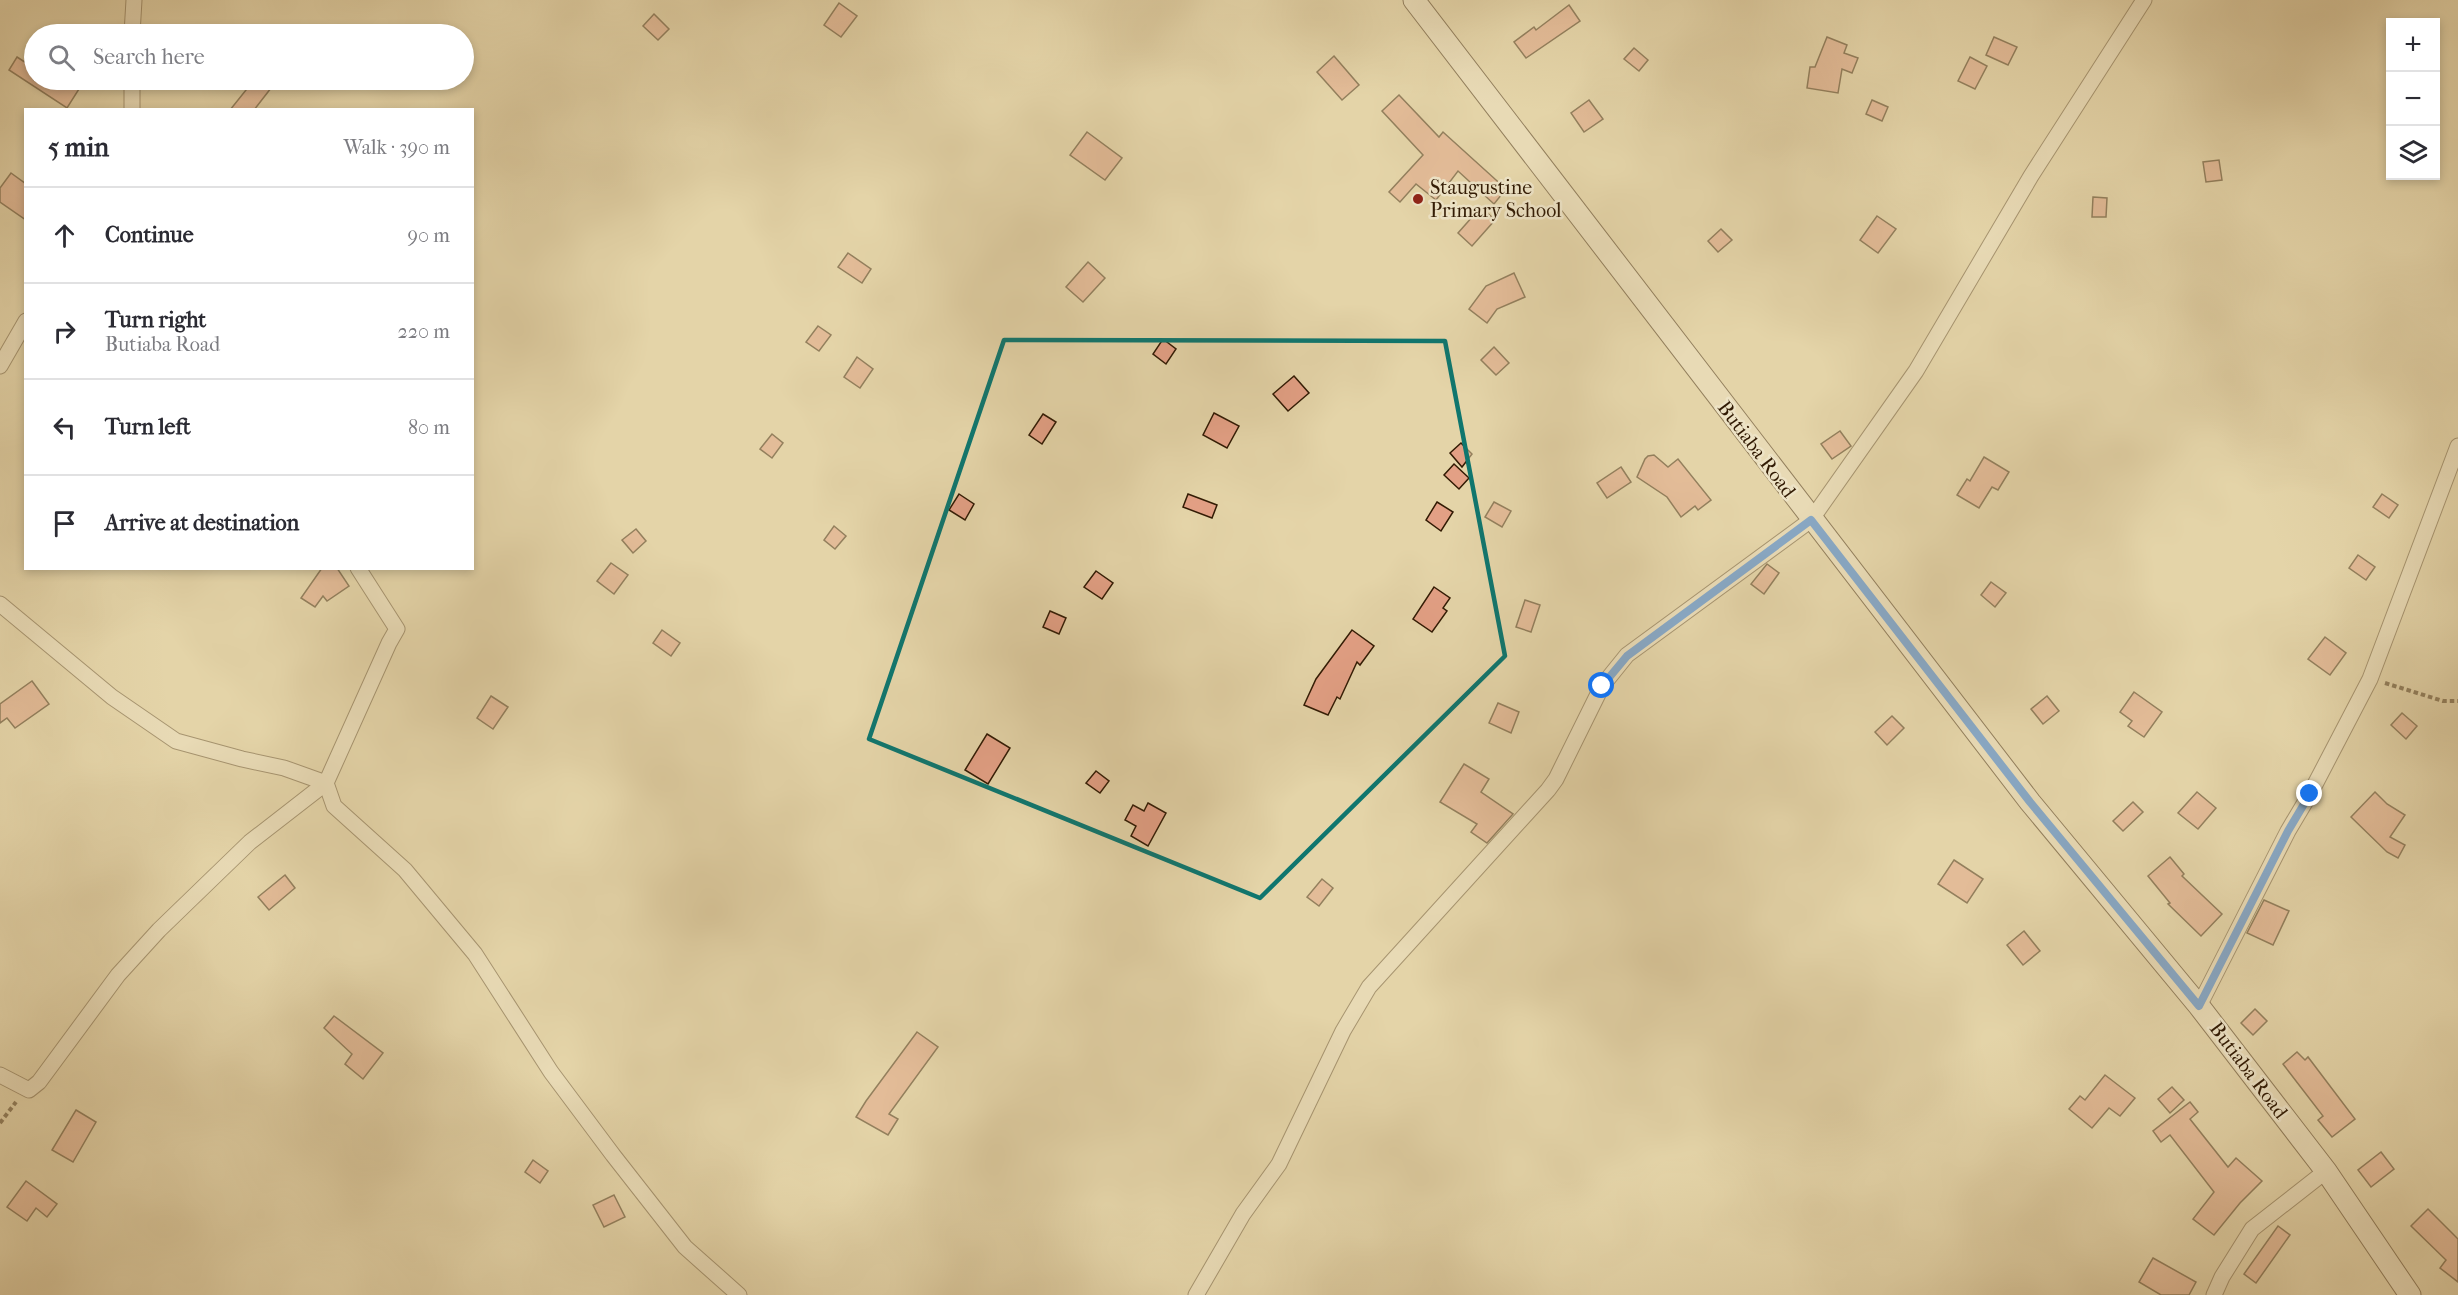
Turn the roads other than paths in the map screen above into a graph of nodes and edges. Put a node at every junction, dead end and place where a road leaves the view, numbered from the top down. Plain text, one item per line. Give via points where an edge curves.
1 (134, 0) edge
2 (1414, 0) edge
3 (2144, 0) edge
4 (133, 24) edge
5 (132, 90) edge
6 (132, 108) edge
7 (24, 324) edge
8 (0, 366) edge
9 (2458, 446) edge
10 (1811, 520) junction
11 (359, 570) edge
12 (0, 604) edge
13 (326, 783) junction
14 (2199, 1006) junction
15 (0, 1075) edge
16 (2326, 1171) junction
17 (740, 1295) edge
18 (1196, 1295) edge
19 (2214, 1295) edge
20 (2410, 1295) edge

1 - 4 street
2 - 10 main road, Butiaba Road
3 - 10 street via 2031,176 1916,370
5 - 6 street
7 - 8 street
9 - 14 street via 2370,679
10 - 14 main road, Butiaba Road via 2030,802
10 - 18 street via 1627,656 1612,672 1548,790 1369,987 1343,1031 1280,1164 1243,1214
11 - 13 street via 397,629
12 - 13 street via 112,697 176,741 284,768
13 - 15 street via 250,842 159,930 118,975 39,1082 28,1090
13 - 17 street via 334,806 405,870 475,954 551,1072 685,1247
14 - 16 main road, Butiaba Road
16 - 19 street via 2252,1229
16 - 20 main road, Butiaba Road

